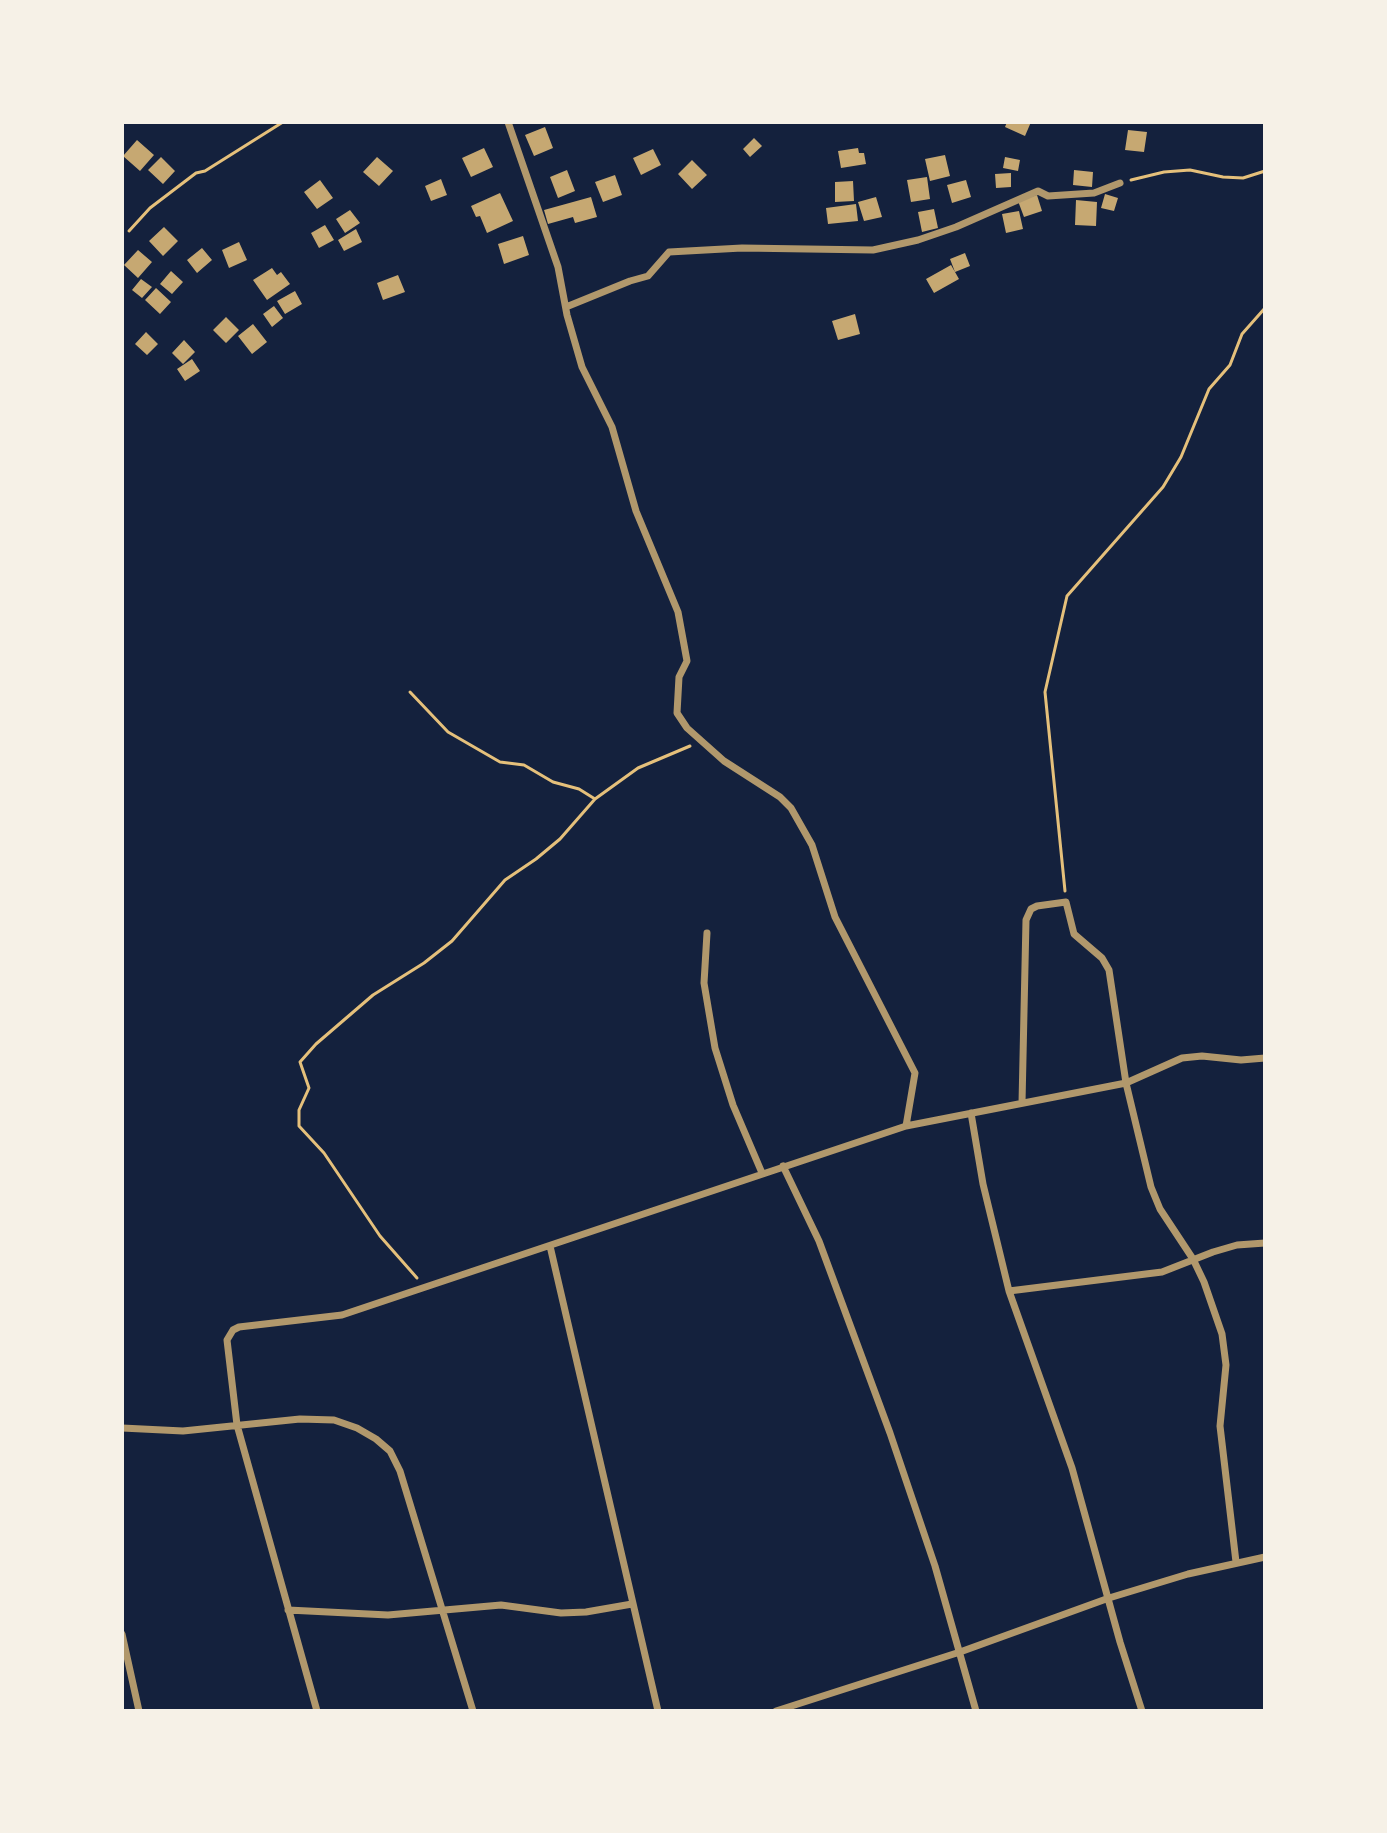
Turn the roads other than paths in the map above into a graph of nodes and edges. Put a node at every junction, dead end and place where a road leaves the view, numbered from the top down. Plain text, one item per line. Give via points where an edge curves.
1 (508, 122) edge
2 (1120, 183) road end
3 (566, 307) junction
4 (707, 933) dead end
5 (1265, 1058) edge
6 (1126, 1083) junction
7 (1022, 1103) junction
8 (971, 1113) junction
9 (906, 1126) junction
10 (783, 1166) junction
11 (762, 1173) junction
12 (1265, 1243) edge
13 (550, 1246) junction
14 (1193, 1259) junction
15 (1009, 1291) junction
16 (237, 1425) junction
17 (122, 1428) edge
18 (1265, 1557) edge
19 (1236, 1562) junction
20 (1109, 1598) junction
21 (632, 1604) junction
22 (442, 1609) junction
23 (288, 1610) junction
24 (122, 1634) edge
25 (960, 1652) junction
26 (806, 1707) edge
27 (139, 1711) edge
28 (317, 1711) edge
29 (473, 1711) edge
30 (658, 1711) edge
31 (776, 1711) edge
32 (976, 1711) edge
33 (1142, 1711) edge

1 - 3 street via 558,267
2 - 3 street via 1094,193 1048,196 1038,191 956,227 873,250 669,252 648,276
3 - 9 street via 582,367 612,427 636,511 678,612 687,661 679,677 677,713 724,761 780,797 812,845 835,917 915,1073
4 - 11 street via 704,983 715,1048
5 - 6 street via 1182,1058
6 - 7 street
6 - 7 street via 1109,970 1074,934 1066,902 1037,906 1026,920
6 - 14 street via 1151,1187
7 - 8 street
8 - 9 street
8 - 15 street
9 - 10 street
10 - 11 street
10 - 25 street via 819,1241 890,1433
11 - 13 street
12 - 14 street via 1237,1245
13 - 16 street via 342,1315 233,1330 227,1340
13 - 21 street
14 - 15 street via 1162,1272
14 - 19 street via 1222,1334 1226,1365 1220,1426
15 - 20 street via 1072,1468
16 - 17 street via 183,1431
16 - 22 street via 334,1420 357,1428 390,1451
16 - 23 street
18 - 19 street
19 - 20 street
20 - 25 street
20 - 33 street
21 - 22 street via 561,1613 501,1605
21 - 30 street
22 - 23 street via 388,1615
22 - 29 street
23 - 28 street
24 - 27 street
25 - 26 street
25 - 32 street
26 - 31 street

